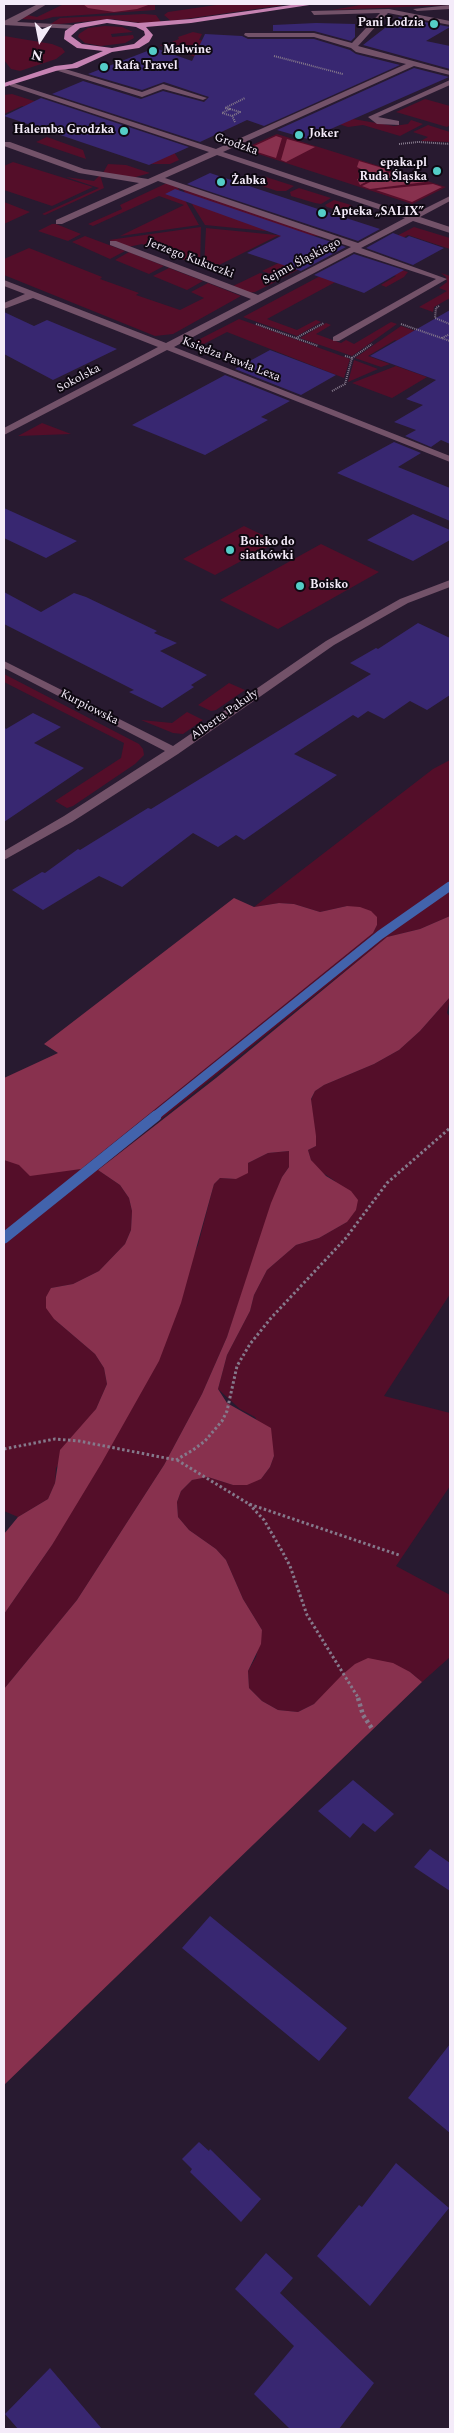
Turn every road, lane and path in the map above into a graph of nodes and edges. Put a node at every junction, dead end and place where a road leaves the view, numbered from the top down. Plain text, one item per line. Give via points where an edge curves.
1 (43, 4) edge
2 (312, 4) edge
3 (274, 9) junction
4 (450, 9) edge
5 (386, 11) junction
6 (314, 13) dead end
7 (434, 18) junction
8 (450, 23) edge
9 (5, 25) edge
10 (138, 25) junction
11 (74, 28) junction
12 (157, 33) junction
13 (248, 35) joint
14 (60, 36) junction
15 (354, 46) junction
16 (112, 50) junction
17 (78, 52) junction
18 (413, 64) junction
19 (58, 68) junction
20 (450, 73) edge
21 (373, 82) junction
22 (450, 82) edge
23 (13, 84) junction
24 (4, 85) edge
25 (4, 90) edge
26 (203, 98) dead end
27 (245, 98) dead end
28 (230, 109) junction
29 (232, 116) junction
30 (396, 123) dead end
31 (236, 126) dead end
32 (7, 144) dead end
33 (399, 144) dead end
34 (450, 144) edge
35 (216, 152) junction
36 (152, 180) junction
37 (450, 198) edge
38 (413, 217) junction
39 (58, 222) dead end
40 (449, 228) edge
41 (113, 243) dead end
42 (356, 248) junction
43 (4, 283) edge
44 (31, 295) junction
45 (259, 299) junction
46 (443, 303) dead end
47 (4, 306) edge
48 (230, 314) junction
49 (378, 316) junction
50 (450, 324) edge
51 (450, 334) edge
52 (442, 338) junction
53 (336, 339) dead end
54 (450, 342) edge
55 (166, 348) junction
56 (324, 348) dead end
57 (343, 355) dead end
58 (310, 404) junction
59 (4, 432) edge
60 (450, 459) edge
61 (450, 583) edge
62 (4, 664) edge
63 (174, 751) junction
64 (4, 856) edge
65 (450, 1128) edge
66 (4, 1449) edge
67 (176, 1460) junction
68 (249, 1504) junction
69 (399, 1555) dead end
70 (373, 1730) dead end

1 - 9 street
2 - 3 main road
3 - 10 main road
3 - 12 main road
4 - 5 street
4 - 7 street
5 - 6 street
5 - 7 street
5 - 15 street
7 - 8 street
9 - 11 street
9 - 14 street
10 - 11 main road via 107,21
10 - 12 main road
11 - 14 main road
12 - 16 main road via 136,46
13 - 15 street via 314,35
13 - 21 path via 265,53
14 - 17 main road
15 - 18 street
16 - 17 main road
16 - 19 main road via 80,64
17 - 19 main road
18 - 20 street
18 - 21 street
19 - 23 main road
19 - 26 street via 142,95 163,86
21 - 35 street
22 - 30 street via 372,117 380,122
23 - 24 main road
23 - 25 main road
23 - 35 street, Grodzka
27 - 28 path via 226,108
28 - 29 path via 222,113
28 - 29 path via 240,112
29 - 31 path
32 - 36 street via 82,171
33 - 34 path
35 - 36 street
35 - 38 street, Grodzka
36 - 39 street
36 - 42 street
37 - 38 street, Sejmu Śląskiego
38 - 40 street, Grodzka
38 - 42 street, Sejmu Śląskiego
41 - 45 street, Jerzego Kukuczki
42 - 45 street, Sejmu Śląskiego
42 - 49 street via 443,279
43 - 44 street, Księdza Pawła Lexa
44 - 47 street
44 - 55 street, Księdza Pawła Lexa
45 - 48 street, Sejmu Śląskiego
46 - 50 path via 436,308 435,318
48 - 55 street, Sejmu Śląskiego
48 - 56 path
49 - 52 path
49 - 53 street
51 - 52 path
52 - 54 path
55 - 58 street, Księdza Pawła Lexa
55 - 59 street, Sokolska
57 - 58 path via 352,358 345,384
58 - 60 street, Księdza Pawła Lexa
61 - 63 street, Alberta Pakuły via 404,601 330,643
62 - 63 street, Kurpiowska
63 - 64 street, Alberta Pakuły via 68,820
65 - 67 path via 387,1183 345,1239 284,1302 250,1344 237,1366 227,1403 228,1411 222,1421 205,1441
66 - 67 path via 55,1439
67 - 68 path
68 - 69 path
68 - 70 path via 264,1520 286,1558 307,1615

